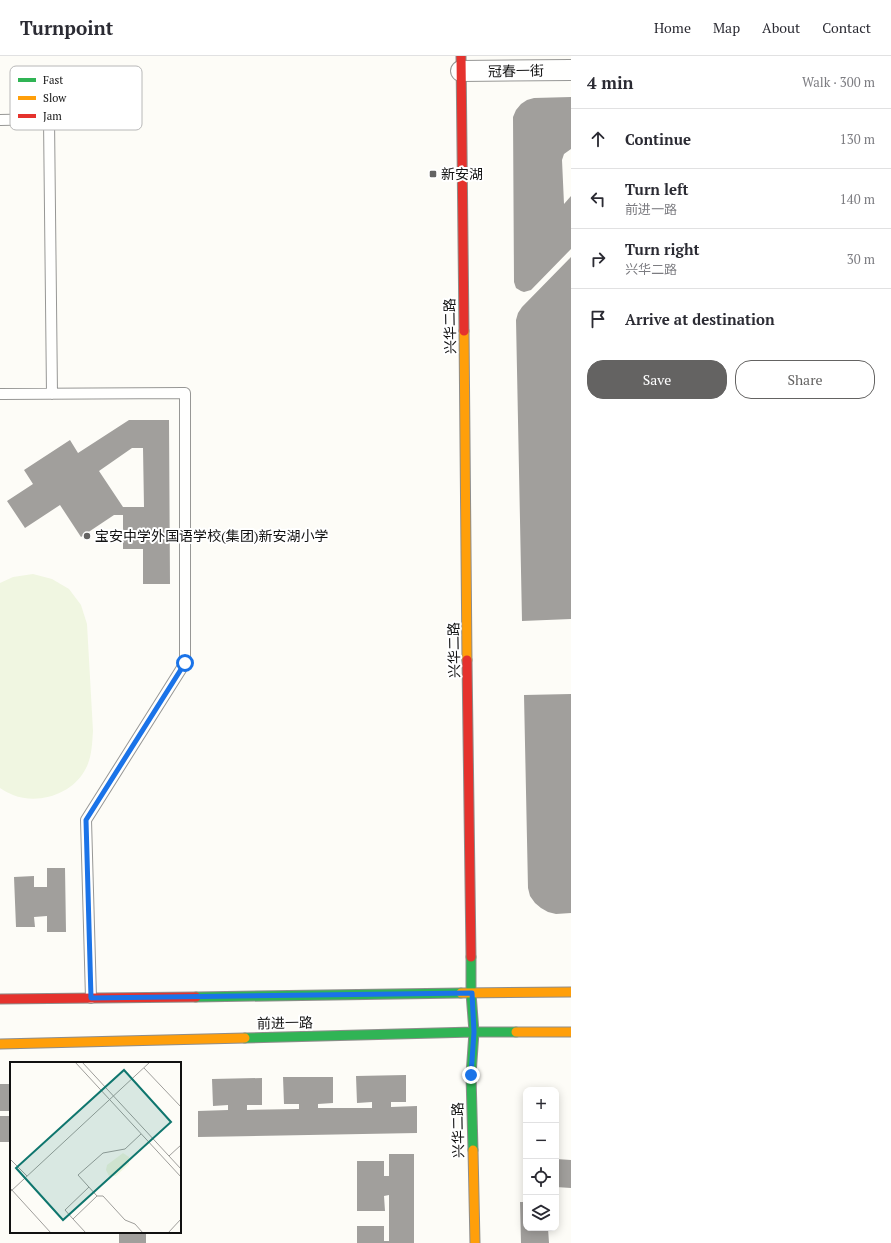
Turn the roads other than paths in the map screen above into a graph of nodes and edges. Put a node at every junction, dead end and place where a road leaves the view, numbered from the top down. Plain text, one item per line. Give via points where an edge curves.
1 (461, 64) edge
2 (571, 70) edge
3 (0, 120) edge
4 (10, 120) edge
5 (48, 130) edge
6 (0, 394) edge
7 (52, 394) junction
8 (571, 992) edge
9 (472, 993) junction
10 (91, 998) junction
11 (0, 999) edge
12 (474, 1032) junction
13 (571, 1032) edge
14 (0, 1044) edge
15 (474, 1243) edge

1 - 2 street, 冠春一街
1 - 9 main road, 兴华二路
3 - 4 lane
5 - 7 lane
6 - 7 lane
7 - 10 lane via 186,393 185,663 86,820
8 - 9 main road, 前进一路
9 - 10 main road, 前进一路
9 - 12 main road, 兴华二路
10 - 11 main road, 前进一路
12 - 13 main road, 前进一路
12 - 14 main road, 前进一路
12 - 15 main road, 兴华二路 via 471,1075

